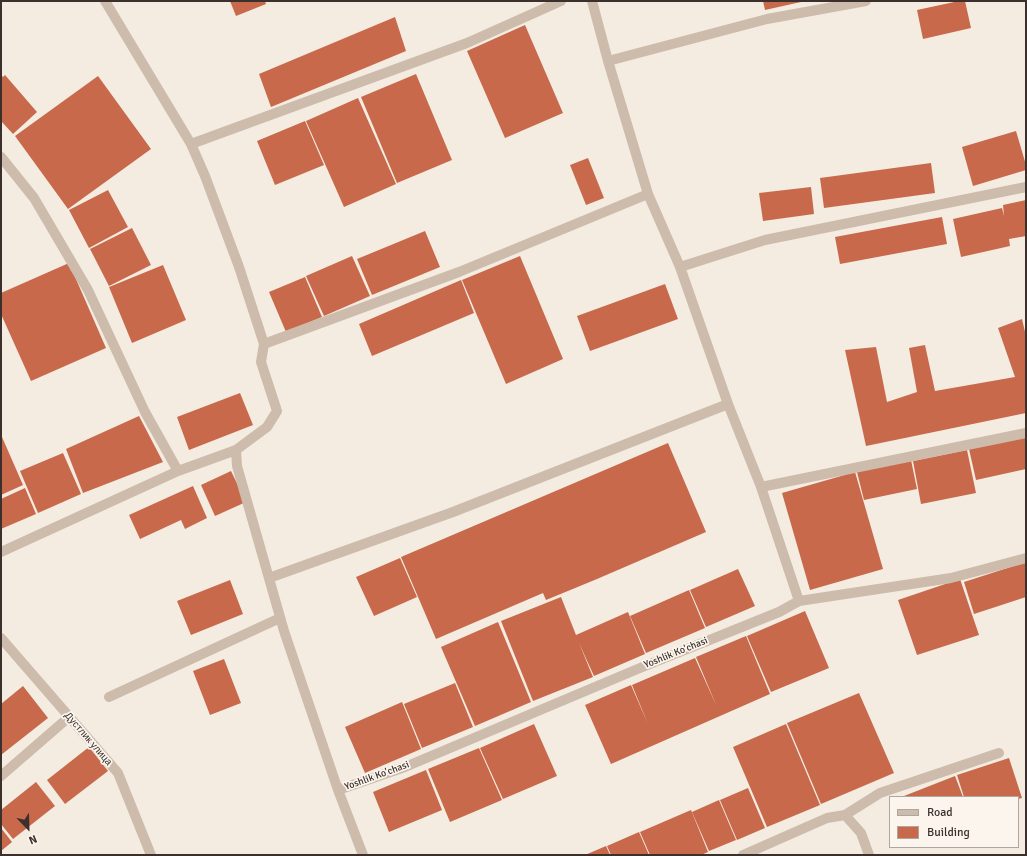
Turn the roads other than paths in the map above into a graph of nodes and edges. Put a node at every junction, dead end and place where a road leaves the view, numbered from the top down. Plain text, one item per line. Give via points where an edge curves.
1 (105, 1) edge
2 (561, 1) edge
3 (592, 1) edge
4 (866, 1) edge
5 (608, 61) junction
6 (191, 144) junction
7 (1, 157) edge
8 (1026, 187) edge
9 (648, 194) junction
10 (680, 267) junction
11 (264, 344) junction
12 (728, 404) junction
13 (1026, 433) edge
14 (236, 450) junction
15 (178, 471) junction
16 (761, 487) junction
17 (1, 552) edge
18 (1026, 558) edge
19 (269, 578) junction
20 (799, 601) junction
21 (280, 618) junction
22 (1, 638) edge
23 (109, 697) dead end
24 (69, 717) junction
25 (999, 753) dead end
26 (1, 776) edge
27 (338, 790) junction
28 (846, 815) junction
29 (151, 855) edge
30 (364, 855) edge
31 (743, 855) edge
32 (868, 855) edge

1 - 6 street
2 - 6 street via 468,43
3 - 5 street
4 - 5 street via 767,19
5 - 9 street
6 - 11 street via 239,267
7 - 15 street via 34,198 88,290 145,412
8 - 10 street via 765,240
9 - 10 street
9 - 11 street via 459,272
10 - 12 street
11 - 14 street via 261,362 277,411 267,427
12 - 16 street
12 - 19 street via 453,512
13 - 16 street
14 - 15 street
14 - 19 street via 237,466
15 - 17 street
16 - 20 street
18 - 20 street, Yoshlik Ko'chasi via 951,578
19 - 21 street
20 - 27 street, Yoshlik Ko'chasi via 779,612 405,767
21 - 23 street
21 - 27 street
22 - 24 street, Дустлик улица
24 - 26 street
24 - 29 street, Дустлик улица via 118,773
25 - 28 street via 880,793
27 - 30 street
28 - 31 street via 827,818
28 - 32 street via 862,833

